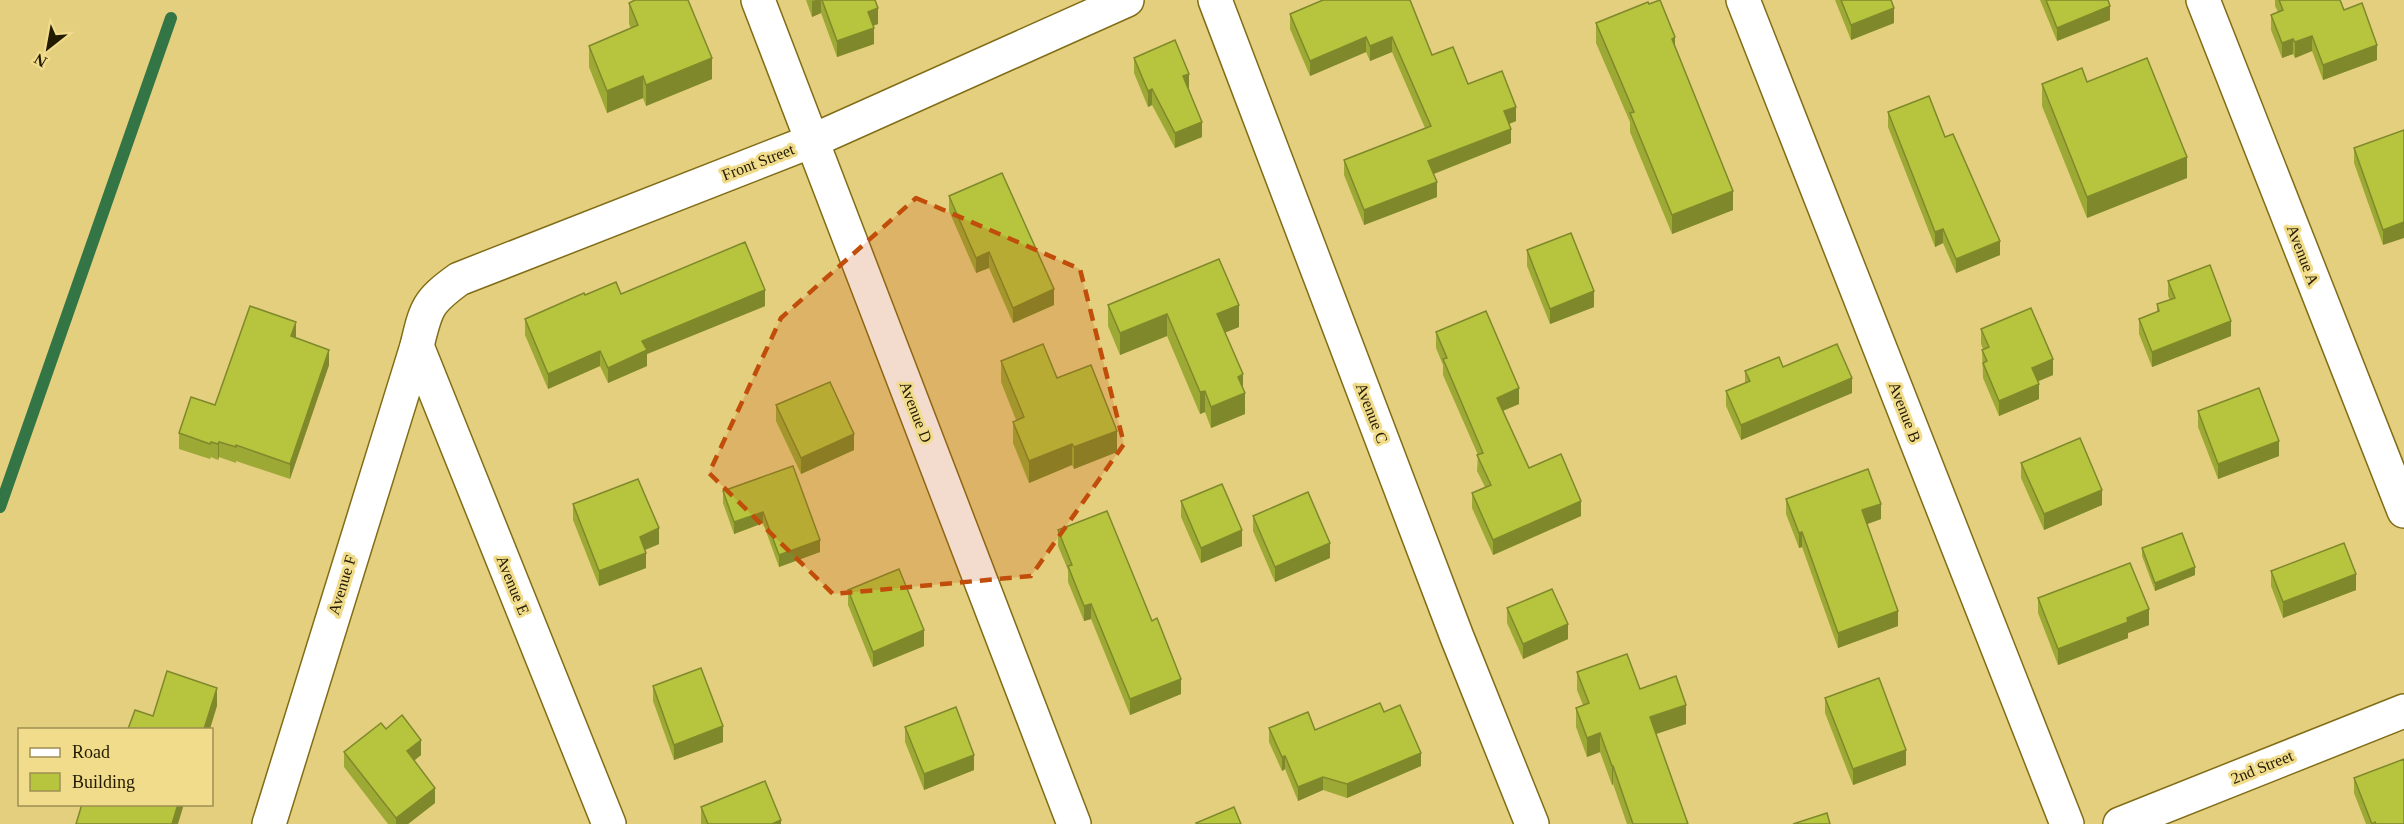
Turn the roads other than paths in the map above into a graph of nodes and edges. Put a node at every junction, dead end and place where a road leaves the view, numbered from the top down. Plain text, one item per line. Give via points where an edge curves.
1 (758, 0) edge
2 (1127, 0) edge
3 (1215, 0) edge
4 (1743, 0) edge
5 (2203, 0) edge
6 (812, 141) junction
7 (417, 346) junction
8 (2404, 511) edge
9 (2404, 711) edge
10 (269, 824) edge
11 (609, 824) edge
12 (1074, 824) edge
13 (1532, 824) edge
14 (2067, 824) edge
15 (2120, 824) edge

1 - 6 street, Avenue D
2 - 6 street, Front Street
3 - 13 street, Avenue C
4 - 14 street, Avenue B
5 - 8 street, Avenue A
6 - 7 street, Front Street via 459,279 437,295 425,312
6 - 12 street, Avenue D
7 - 10 street, Avenue F
7 - 11 street, Avenue E
9 - 15 street, 2nd Street

